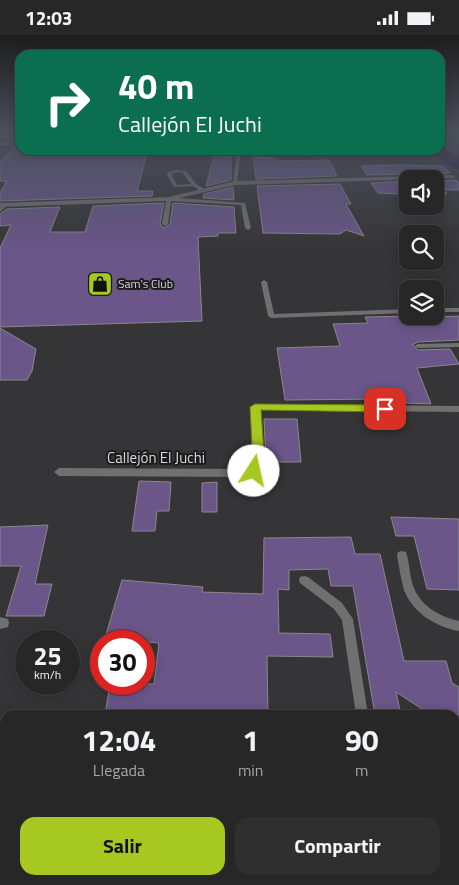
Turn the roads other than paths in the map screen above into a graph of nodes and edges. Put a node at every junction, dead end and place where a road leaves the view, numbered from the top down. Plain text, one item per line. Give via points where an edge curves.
1 (169, 173) edge
2 (185, 173) edge
3 (236, 173) edge
4 (453, 177) dead end
5 (235, 183) junction
6 (194, 185) junction
7 (204, 191) junction
8 (169, 199) junction
9 (3, 205) edge
10 (0, 211) edge
11 (165, 225) dead end
12 (248, 228) dead end
13 (264, 282) dead end
14 (444, 310) edge
15 (459, 310) edge
16 (399, 311) edge
17 (418, 346) dead end
18 (458, 347) edge
19 (459, 409) edge
20 (58, 472) dead end
21 (402, 555) dead end
22 (304, 580) dead end
23 (459, 626) edge
24 (361, 710) edge

1 - 6 lane via 176,186
2 - 6 lane
3 - 5 lane
4 - 5 street
5 - 7 street
6 - 7 lane
7 - 8 street
8 - 9 street
8 - 11 street
8 - 12 street via 243,204
9 - 10 lane
13 - 16 lane via 271,315
14 - 15 lane
17 - 18 street
19 - 20 street, Callejón El Juchi via 255,407 259,467 254,471
21 - 23 lane via 412,596 427,612
22 - 24 lane via 338,606 347,619

